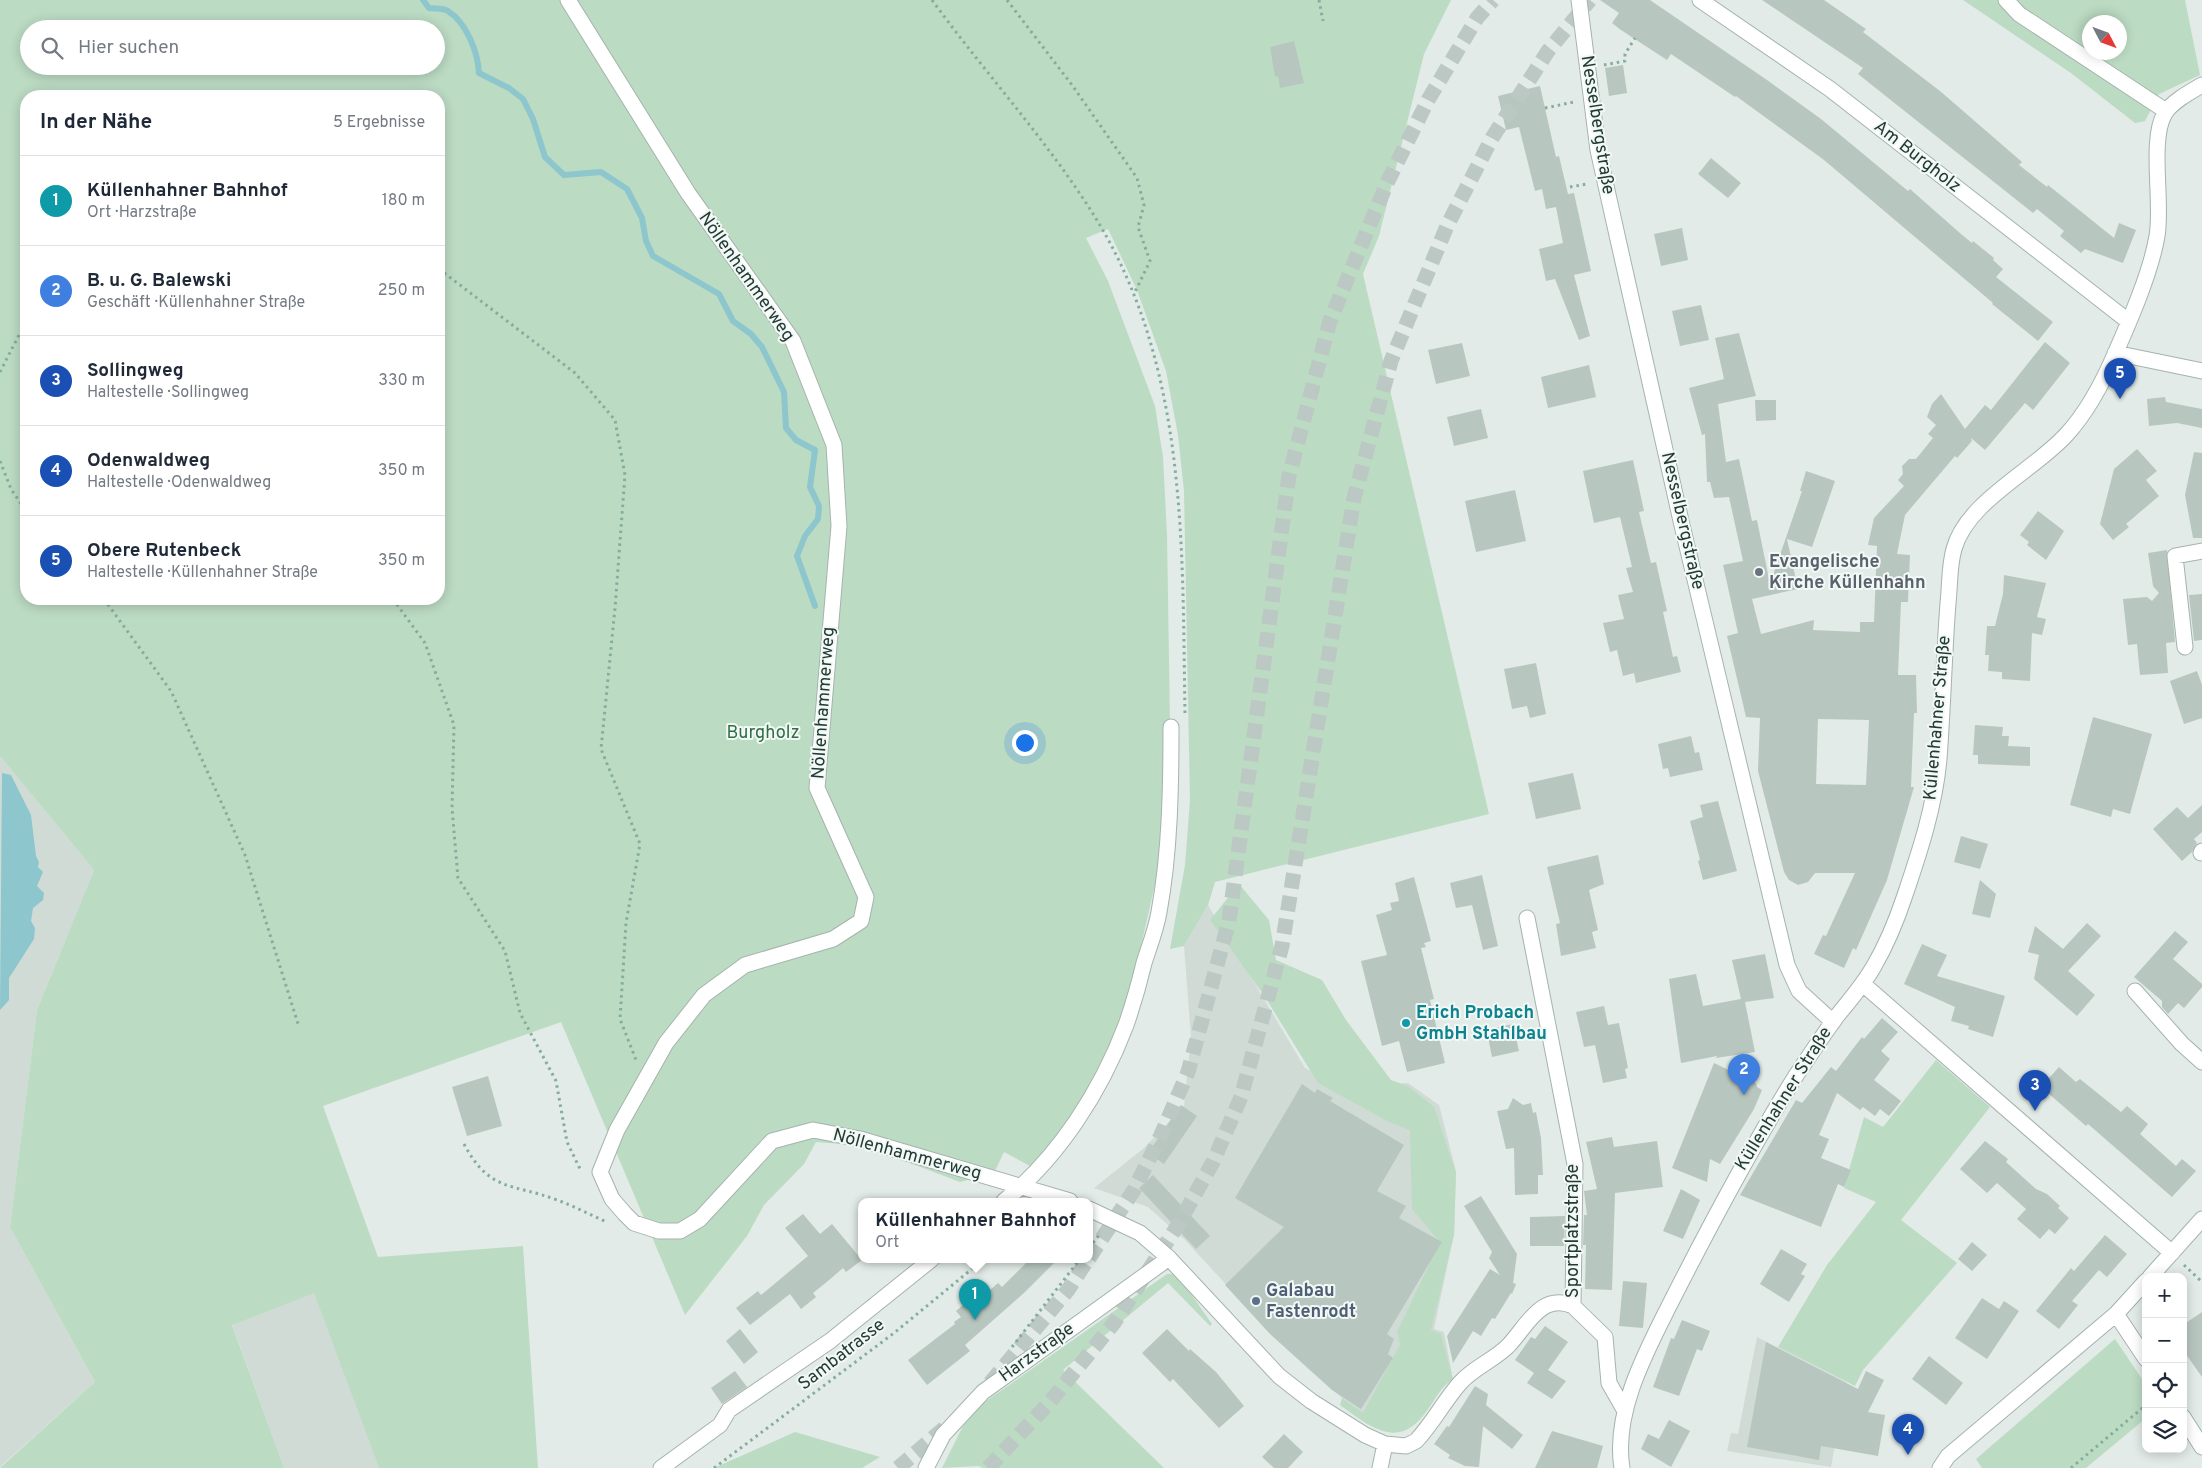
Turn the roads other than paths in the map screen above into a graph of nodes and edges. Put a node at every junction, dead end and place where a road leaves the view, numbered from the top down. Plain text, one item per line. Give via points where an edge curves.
1 (568, 0) edge
2 (1579, 0) edge
3 (1700, 0) edge
4 (2006, 0) edge
5 (2202, 85) edge
6 (2166, 111) junction
7 (2128, 321) junction
8 (2115, 354) junction
9 (2202, 371) edge
10 (2202, 551) edge
11 (2185, 647) dead end
12 (1171, 727) dead end
13 (1527, 918) dead end
14 (1863, 984) junction
15 (2135, 991) dead end
16 (1833, 1022) junction
17 (2202, 1062) edge
18 (1023, 1186) junction
19 (1008, 1198) edge
20 (1061, 1198) edge
21 (1093, 1211) edge
22 (2202, 1219) edge
23 (2172, 1253) junction
24 (1169, 1258) junction
25 (927, 1263) edge
26 (2154, 1273) edge
27 (2142, 1285) edge
28 (1573, 1306) junction
29 (2116, 1314) junction
30 (2142, 1353) edge
31 (1625, 1411) junction
32 (2187, 1424) edge
33 (1385, 1444) junction
34 (2202, 1447) edge
35 (661, 1468) edge
36 (926, 1468) edge
37 (1380, 1468) edge
38 (1622, 1468) edge
39 (1940, 1468) edge

1 - 18 street, Nöllenhammerweg via 688,193 793,341 834,446 839,526 817,788 866,897 861,922 834,939 745,965 704,995 666,1043 617,1130 600,1172 612,1199 634,1223 659,1231 680,1231 700,1219 772,1141 813,1130 860,1139
2 - 16 street, Nesselbergstraße via 1598,150 1670,473 1787,965 1799,991
3 - 7 street, Am Burgholz via 1830,89
4 - 6 street via 2019,14
5 - 6 street
6 - 7 street, Küllenhahner Straße via 2160,127 2157,238 2150,266
7 - 8 street, Küllenhahner Straße
8 - 9 street
8 - 14 street, Küllenhahner Straße via 2092,399 2068,434 1974,514 1957,540 1952,559 1944,652 1936,786 1905,897 1874,967
10 - 11 street via 2175,556
12 - 18 street via 1167,853 1159,913 1126,1025 1083,1110 1056,1150
13 - 28 street, Sportplatzstraße via 1575,1164
14 - 16 street, Küllenhahner Straße
14 - 23 street
15 - 17 street
16 - 31 street, Küllenhahner Straße via 1730,1186 1660,1325
18 - 19 street
18 - 20 street, Nöllenhammerweg
21 - 24 street via 1140,1233
22 - 23 street
23 - 26 street
24 - 33 street via 1279,1376 1311,1401
24 - 36 street, Harzstraße via 983,1392 942,1435
25 - 35 street via 830,1341 729,1410 720,1425
27 - 29 street
28 - 31 street, Sportplatzstraße via 1605,1337 1610,1383
28 - 33 street via 1563,1302 1551,1303 1541,1309 1507,1346 1461,1382 1416,1441 1406,1446
29 - 30 street
29 - 39 street via 1948,1456
31 - 38 street, Küllenhahner Straße via 1619,1451
32 - 34 street
33 - 37 street

